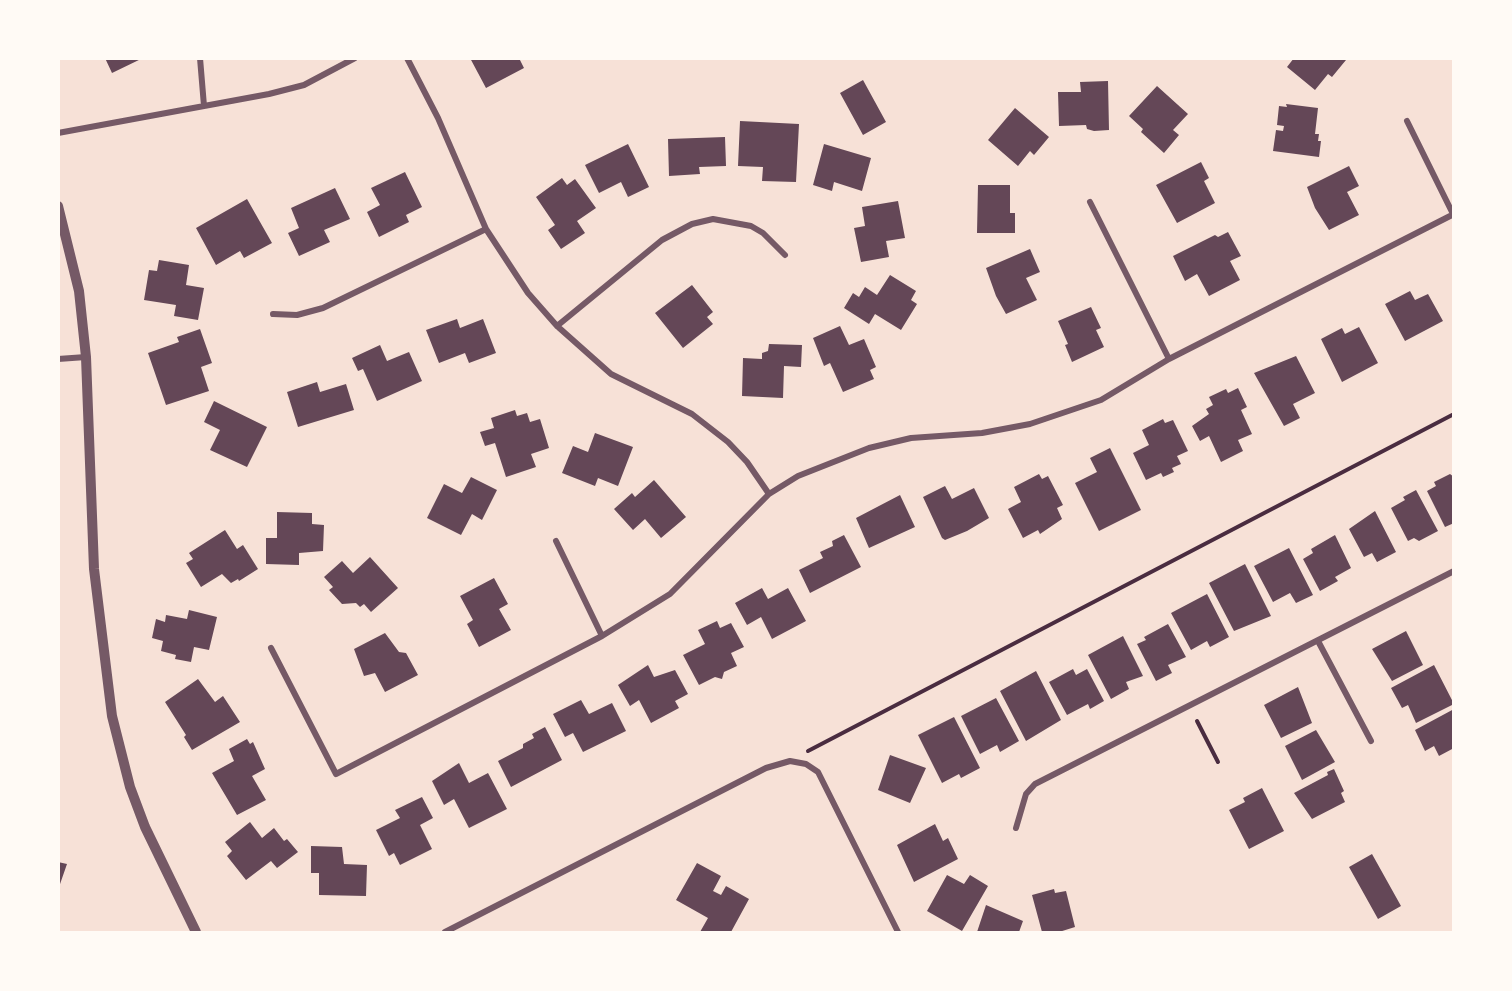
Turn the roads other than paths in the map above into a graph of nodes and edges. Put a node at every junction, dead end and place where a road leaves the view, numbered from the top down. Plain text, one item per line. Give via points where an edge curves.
1 (200, 58) edge
2 (355, 58) edge
3 (407, 58) edge
4 (204, 106) junction
5 (1407, 121) dead end
6 (58, 134) edge
7 (1090, 202) dead end
8 (58, 206) edge
9 (1453, 214) edge
10 (486, 229) junction
11 (785, 255) dead end
12 (273, 314) dead end
13 (557, 326) junction
14 (86, 357) junction
15 (58, 359) edge
16 (1169, 359) junction
17 (769, 494) junction
18 (556, 541) dead end
19 (1454, 571) edge
20 (602, 636) junction
21 (1318, 641) junction
22 (271, 648) dead end
23 (1371, 741) dead end
24 (1016, 828) dead end
25 (196, 933) edge
26 (445, 933) edge
27 (898, 933) edge

1 - 4 street
2 - 4 street via 304,85
3 - 10 street
4 - 6 street
5 - 9 street
7 - 16 street
8 - 14 street via 79,291
9 - 16 street
10 - 12 street via 323,308 297,315
10 - 13 street via 528,293
11 - 13 street via 764,233 751,226 713,219 692,224 662,240
13 - 17 street via 611,374 692,414 728,442
14 - 15 street
14 - 25 street via 94,569 112,716 145,827
16 - 17 street via 1101,400 1030,424 982,433 911,438 868,448 798,476
17 - 20 street via 670,594
18 - 20 street
19 - 21 street
20 - 22 street via 336,774
21 - 23 street
21 - 24 street via 1035,784 1026,794
26 - 27 street via 766,768 790,761 806,764 818,772

